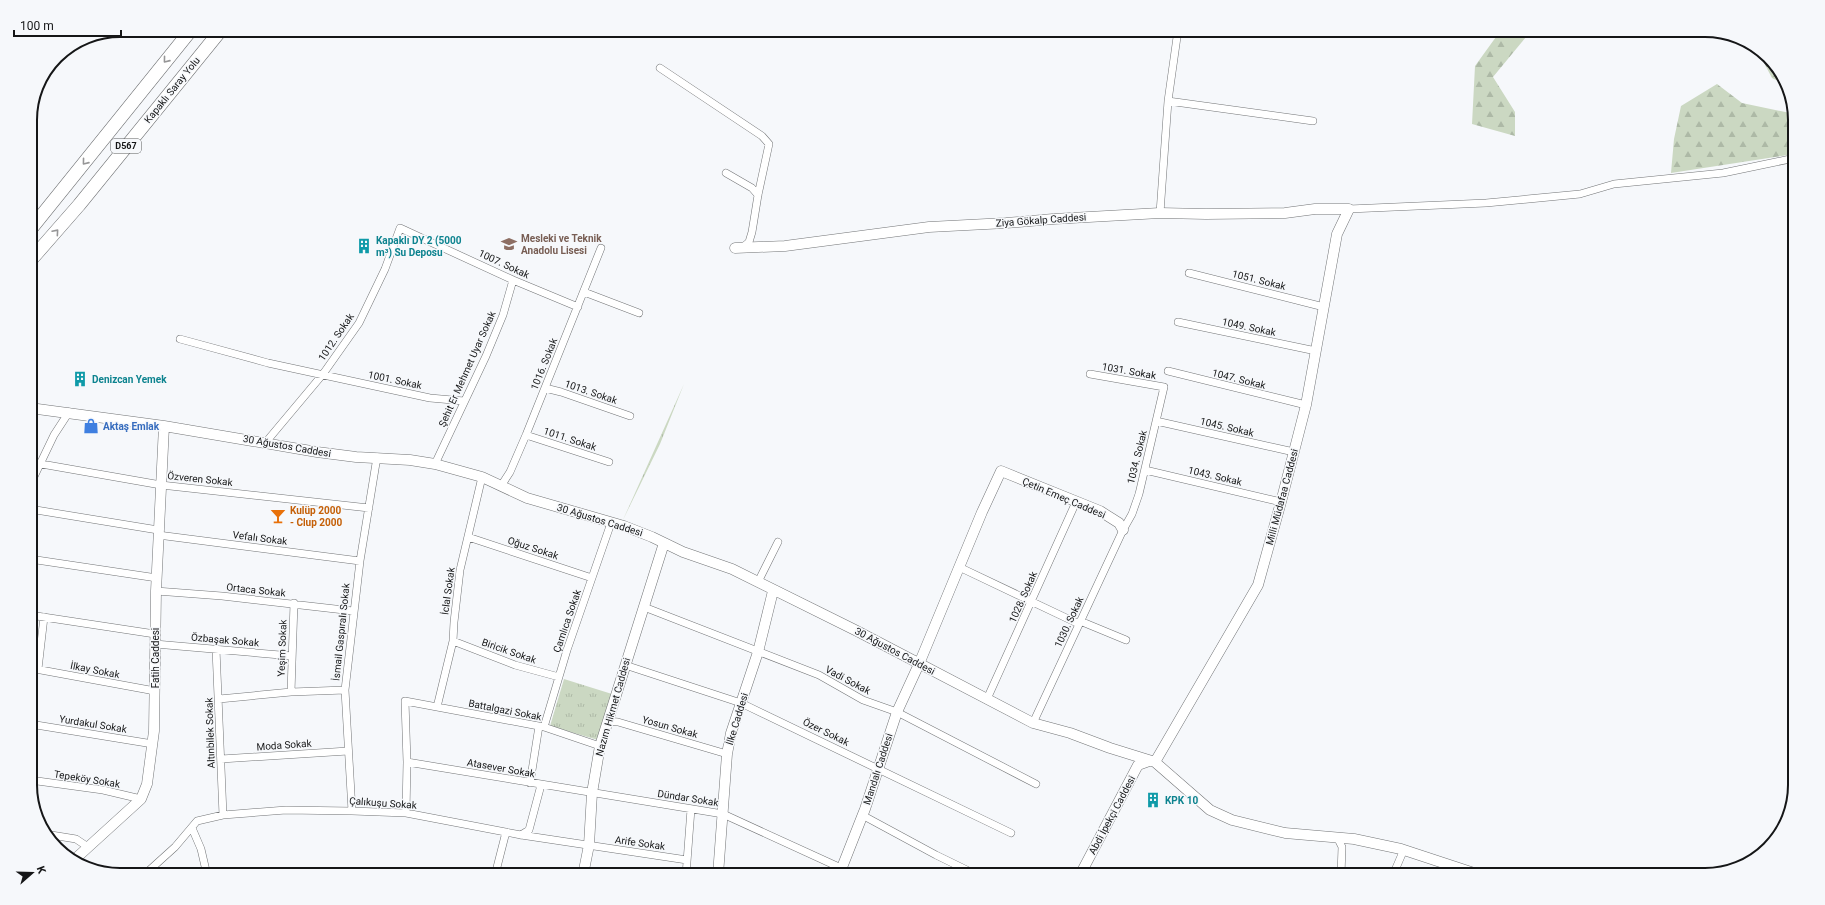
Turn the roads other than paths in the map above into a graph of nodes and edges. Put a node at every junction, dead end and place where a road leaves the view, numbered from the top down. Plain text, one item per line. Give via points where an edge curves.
1 (185, 37) edge
2 (215, 37) edge
3 (1177, 37) edge
4 (660, 68) dead end
5 (1168, 101) junction
6 (1313, 121) dead end
7 (1788, 159) edge
8 (726, 173) dead end
9 (758, 195) junction
10 (1348, 208) junction
11 (1160, 213) junction
12 (37, 221) edge
13 (400, 228) joint
14 (601, 248) dead end
15 (739, 248) joint
16 (37, 253) edge
17 (1189, 273) dead end
18 (513, 280) junction
19 (584, 292) junction
20 (578, 307) junction
21 (1324, 307) junction
22 (639, 313) dead end
23 (1178, 322) dead end
24 (180, 339) dead end
25 (1316, 351) junction
26 (1168, 371) dead end
27 (323, 374) junction
28 (1090, 374) dead end
29 (1164, 387) joint
30 (545, 388) junction
31 (464, 401) junction
32 (1306, 405) junction
33 (37, 409) edge
34 (69, 412) junction
35 (630, 416) dead end
36 (1156, 421) junction
37 (164, 426) junction
38 (526, 435) junction
39 (266, 442) junction
40 (1294, 452) junction
41 (377, 457) junction
42 (609, 462) dead end
43 (37, 463) edge
44 (40, 464) junction
45 (435, 464) junction
46 (37, 470) edge
47 (1144, 470) junction
48 (1001, 471) joint
49 (482, 477) junction
50 (161, 484) junction
51 (501, 486) junction
52 (1076, 502) junction
53 (1281, 502) junction
54 (369, 508) junction
55 (37, 510) edge
56 (611, 524) junction
57 (1123, 530) junction
58 (158, 533) junction
59 (468, 537) junction
60 (778, 542) dead end
61 (664, 543) junction
62 (37, 560) edge
63 (360, 561) junction
64 (959, 567) junction
65 (157, 578) junction
66 (592, 578) junction
67 (758, 582) junction
68 (156, 591) junction
69 (774, 591) junction
70 (1032, 602) junction
71 (294, 603) junction
72 (644, 607) junction
73 (353, 611) junction
74 (37, 616) edge
75 (44, 617) junction
76 (1080, 623) junction
77 (155, 639) junction
78 (1126, 640) dead end
79 (453, 641) junction
80 (216, 649) junction
81 (758, 652) junction
82 (37, 653) edge
83 (292, 656) junction
84 (919, 664) junction
85 (625, 665) junction
86 (37, 669) edge
87 (559, 677) junction
88 (345, 690) junction
89 (155, 691) junction
90 (291, 692) junction
91 (219, 699) junction
92 (987, 700) junction
93 (741, 703) junction
94 (437, 707) junction
95 (897, 712) junction
96 (607, 720) junction
97 (1034, 723) junction
98 (37, 725) edge
99 (541, 726) junction
100 (153, 744) junction
101 (600, 746) junction
102 (348, 751) junction
103 (727, 754) junction
104 (221, 760) junction
105 (407, 762) junction
106 (1152, 762) junction
107 (878, 769) junction
108 (37, 781) edge
109 (530, 783) junction
110 (1036, 784) dead end
111 (541, 785) junction
112 (592, 793) junction
113 (141, 799) junction
114 (691, 809) junction
115 (352, 810) junction
116 (406, 813) junction
117 (723, 814) junction
118 (223, 815) junction
119 (862, 816) junction
120 (192, 828) junction
121 (506, 832) junction
122 (1011, 833) dead end
123 (521, 835) junction
124 (55, 836) edge
125 (1337, 837) junction
126 (589, 846) junction
127 (88, 847) junction
128 (1401, 849) junction
129 (78, 856) edge
130 (687, 860) junction
131 (1448, 864) junction
132 (152, 868) edge
133 (205, 868) edge
134 (497, 868) edge
135 (584, 868) edge
136 (686, 868) edge
137 (719, 868) edge
138 (832, 868) edge
139 (842, 868) edge
140 (963, 868) edge
141 (1084, 868) edge
142 (1341, 868) edge
143 (1396, 868) edge
144 (1447, 868) edge
145 (1460, 868) edge

1 -> 12 highway, D567
16 -> 2 highway, Kapaklı Saray Yolu / D567
3 - 5 street
4 - 9 street via 762,136 769,144
5 - 6 street
5 - 11 street
7 - 10 street via 1724,172 1614,184 1580,194 1480,203
8 - 9 street via 752,188
9 - 15 street via 749,242
10 - 11 street, Ziya Gökalp Caddesi via 1285,212
10 - 21 street, Milli Müdafaa Caddesi via 1337,234
11 - 15 street, Ziya Gökalp Caddesi via 929,227 785,246
13 - 18 street, 1007. Sokak
13 - 27 street, 1012. Sokak via 385,269 359,324
14 - 19 street, 1016. Sokak
17 - 21 street, 1051. Sokak
18 - 20 street, 1007. Sokak
18 - 31 street, Şehit Er Mehmet Uyar Sokak via 503,315
19 - 20 street, 1016. Sokak
19 - 22 street
20 - 30 street, 1016. Sokak
21 - 25 street, Milli Müdafaa Caddesi
23 - 25 street, 1049. Sokak
24 - 27 street, 1001. Sokak via 268,363
25 - 32 street, Milli Müdafaa Caddesi
26 - 32 street, 1047. Sokak
27 - 31 street, 1001. Sokak via 430,398
27 - 39 street, 1012. Sokak
28 - 29 street, 1031. Sokak
29 - 36 street, 1034. Sokak
30 - 35 street, 1013. Sokak
30 - 38 street, 1016. Sokak
31 - 45 street, Şehit Er Mehmet Uyar Sokak
32 - 40 street, Milli Müdafaa Caddesi
33 - 34 street, 30 Ağustos Caddesi
34 - 37 street, 30 Ağustos Caddesi
34 - 44 street
36 - 40 street, 1045. Sokak
36 - 47 street, 1034. Sokak
37 - 39 street, 30 Ağustos Caddesi
37 - 50 street, Fatih Caddesi
38 - 42 street, 1011. Sokak
38 - 51 street, 1016. Sokak
39 - 41 street, 30 Ağustos Caddesi via 317,452
40 - 53 street, Milli Müdafaa Caddesi
41 - 45 street, 30 Ağustos Caddesi
41 - 54 street, İsmail Gaspıralı Sokak
43 - 44 street, Özveren Sokak
44 - 46 street
44 - 50 street, Özveren Sokak
45 - 49 street, 30 Ağustos Caddesi
47 - 53 street, 1043. Sokak
47 - 57 street, 1034. Sokak via 1132,514
48 - 52 street, Çetin Emeç Caddesi
48 - 64 street, Mandalı Caddesi
49 - 51 street, 30 Ağustos Caddesi
49 - 59 street, İclal Sokak
50 - 54 street, Özveren Sokak
50 - 58 street, Fatih Caddesi
51 - 56 street, 30 Ağustos Caddesi via 527,498
52 - 57 street, Çetin Emeç Caddesi via 1100,511 1119,523
52 - 70 street, 1028. Sokak
53 - 106 street, Milli Müdafaa Caddesi via 1258,585
54 - 63 street, İsmail Gaspıralı Sokak
55 - 58 street, Vefalı Sokak
56 - 61 street, 30 Ağustos Caddesi via 624,526
56 - 66 street, Çamlıca Sokak
57 - 76 street, 1030. Sokak
58 - 63 street, Vefalı Sokak
58 - 65 street, Fatih Caddesi
59 - 66 street, Oğuz Sokak
59 - 79 street, İclal Sokak via 460,570
60 - 67 street
61 - 67 street, 30 Ağustos Caddesi via 732,569
61 - 72 street, Nazım Hikmet Caddesi
62 - 65 street
63 - 73 street, İsmail Gaspıralı Sokak
64 - 70 street
64 - 84 street, Mandalı Caddesi
65 - 68 street, Fatih Caddesi
66 - 87 street, Çamlıca Sokak
67 - 69 street, 30 Ağustos Caddesi
68 - 71 street, Ortaca Sokak
68 - 77 street, Fatih Caddesi
69 - 81 street, İlke Caddesi
69 - 84 street, 30 Ağustos Caddesi
70 - 76 street
70 - 92 street, 1028. Sokak
71 - 73 street, Ortaca Sokak
71 - 83 street, Yeşim Sokak
72 - 81 street, Vadi Sokak
72 - 85 street, Nazım Hikmet Caddesi
73 - 88 street, İsmail Gaspıralı Sokak
74 - 75 street, Özbaşak Sokak
75 - 77 street, Özbaşak Sokak
75 - 82 street
76 - 78 street
76 - 97 street, 1030. Sokak
77 - 80 street, Özbaşak Sokak
77 - 89 street, Fatih Caddesi
79 - 87 street, Biricik Sokak via 515,665
79 - 94 street, İclal Sokak
80 - 83 street, Özbaşak Sokak
80 - 91 street, Altınbilek Sokak
81 - 93 street, İlke Caddesi
81 - 95 street, Vadi Sokak via 819,676 863,700
83 - 90 street, Yeşim Sokak
84 - 92 street, 30 Ağustos Caddesi
84 - 95 street, Mandalı Caddesi
85 - 93 street, Özer Sokak
85 - 96 street, Nazım Hikmet Caddesi
86 - 89 street, İlkay Sokak
87 - 99 street, Çamlıca Sokak
88 - 90 street
88 - 102 street, İsmail Gaspıralı Sokak
89 - 100 street, Fatih Caddesi
90 - 91 street
91 - 104 street, Altınbilek Sokak
92 - 97 street, 30 Ağustos Caddesi
93 - 103 street, İlke Caddesi
93 - 107 street, Özer Sokak
94 - 99 street, Battalgazi Sokak
94 - 105 street, Battalgazi Sokak via 405,701
95 - 107 street, Mandalı Caddesi
95 - 110 street, Vadi Sokak
96 - 101 street, Nazım Hikmet Caddesi
96 - 103 street, Yosun Sokak
97 - 106 street, 30 Ağustos Caddesi
98 - 100 street, Yurdakul Sokak
99 - 101 street, Battalgazi Sokak
99 - 109 street, Çamlıca Sokak
100 - 113 street, Fatih Caddesi via 147,784
101 - 112 street, Nazım Hikmet Caddesi
102 - 104 street, Moda Sokak
102 - 115 street, İsmail Gaspıralı Sokak
103 - 117 street, İlke Caddesi
104 - 118 street, Altınbilek Sokak
105 - 109 street, Atasever Sokak
105 - 116 street
106 - 125 street via 1210,810 1232,820 1285,833
106 - 141 street, Abdi İpekçi Caddesi via 1138,765
107 - 119 street, Mandalı Caddesi
107 - 122 street, Özer Sokak
108 - 113 street, Tepeköy Sokak via 102,790
109 - 111 street, Atasever Sokak
111 - 112 street, Atasever Sokak
111 - 123 street via 529,830
112 - 114 street, Dündar Sokak
112 - 126 street, Nazım Hikmet Caddesi
113 - 127 street, Fatih Caddesi
114 - 117 street, Dündar Sokak
114 - 130 street
115 - 116 street, Çalıkuşu Sokak
115 - 118 street, Çalıkuşu Sokak via 286,810
116 - 121 street, Çalıkuşu Sokak
117 - 137 street, İlke Caddesi
117 - 138 street, Dündar Sokak
118 - 120 street, Çalıkuşu Sokak via 197,821
119 - 139 street, Mandalı Caddesi
119 - 140 street
120 - 132 street
120 - 133 street
121 - 123 street, Çalıkuşu Sokak
121 - 134 street
123 - 126 street, Çalıkuşu Sokak
124 - 127 street via 76,839
125 - 128 street
125 - 142 street via 1342,847
126 - 130 street, Arife Sokak
126 - 135 street, Nazım Hikmet Caddesi
127 - 129 street, Fatih Caddesi
128 - 131 street
128 - 143 street via 1402,854
130 - 136 street
131 - 144 street
131 - 145 street

